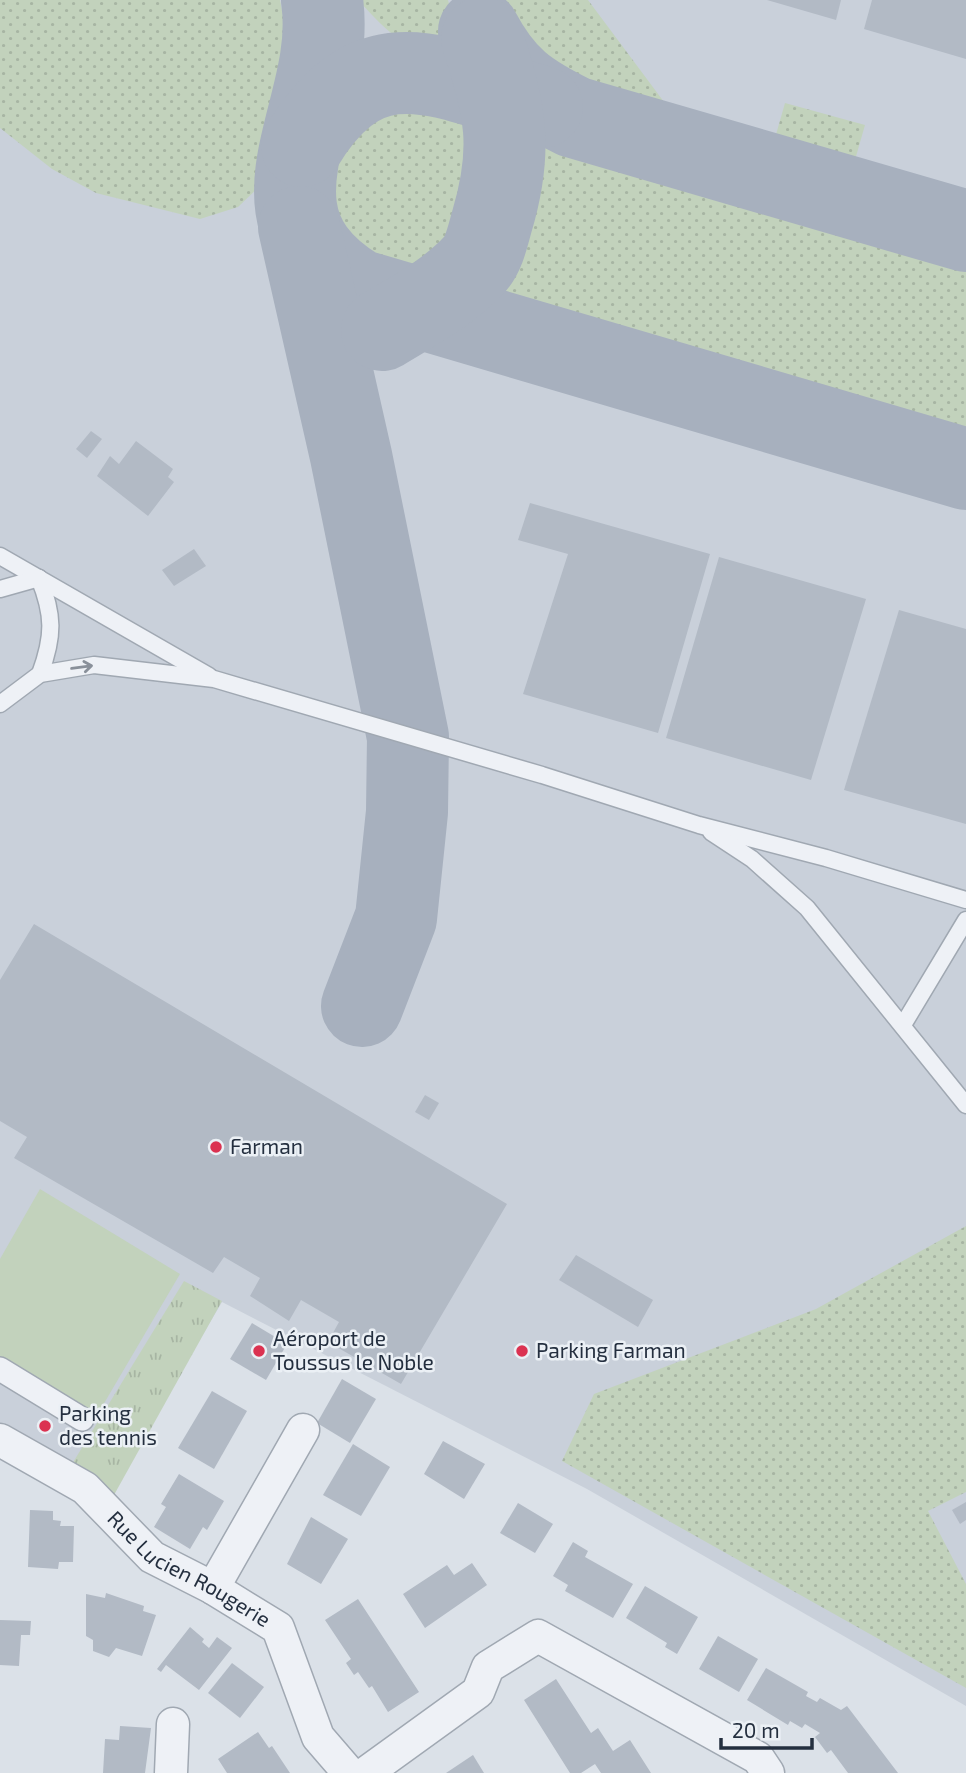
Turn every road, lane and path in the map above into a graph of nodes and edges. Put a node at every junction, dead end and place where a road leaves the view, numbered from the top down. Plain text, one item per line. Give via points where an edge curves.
1 (0, 556) edge
2 (39, 578) junction
3 (0, 589) edge
4 (40, 674) junction
5 (214, 679) junction
6 (0, 704) edge
7 (699, 825) junction
8 (966, 900) edge
9 (966, 920) edge
10 (903, 1025) junction
11 (966, 1105) edge
12 (0, 1370) edge
13 (82, 1419) dead end
14 (303, 1430) dead end
15 (0, 1440) edge
16 (213, 1588) junction
17 (173, 1724) dead end
18 (172, 1773) edge
19 (349, 1773) edge
20 (366, 1773) edge
21 (768, 1773) edge

1 - 2 lane
2 - 3 lane
2 - 4 lane via 51,609 50,647
2 - 5 lane
4 -> 5 lane via 94,665
4 - 6 lane
5 - 7 lane
7 - 8 lane
7 - 10 lane via 752,859 807,908
9 - 10 lane
10 - 11 lane
12 - 13 street
14 - 16 street
15 - 16 street, Rue Lucien Rougerie via 85,1488 152,1556
16 - 19 street, Rue Lucien Rougerie via 278,1628 318,1737
17 - 18 street
20 - 21 street via 478,1692 488,1667 538,1636 758,1758

